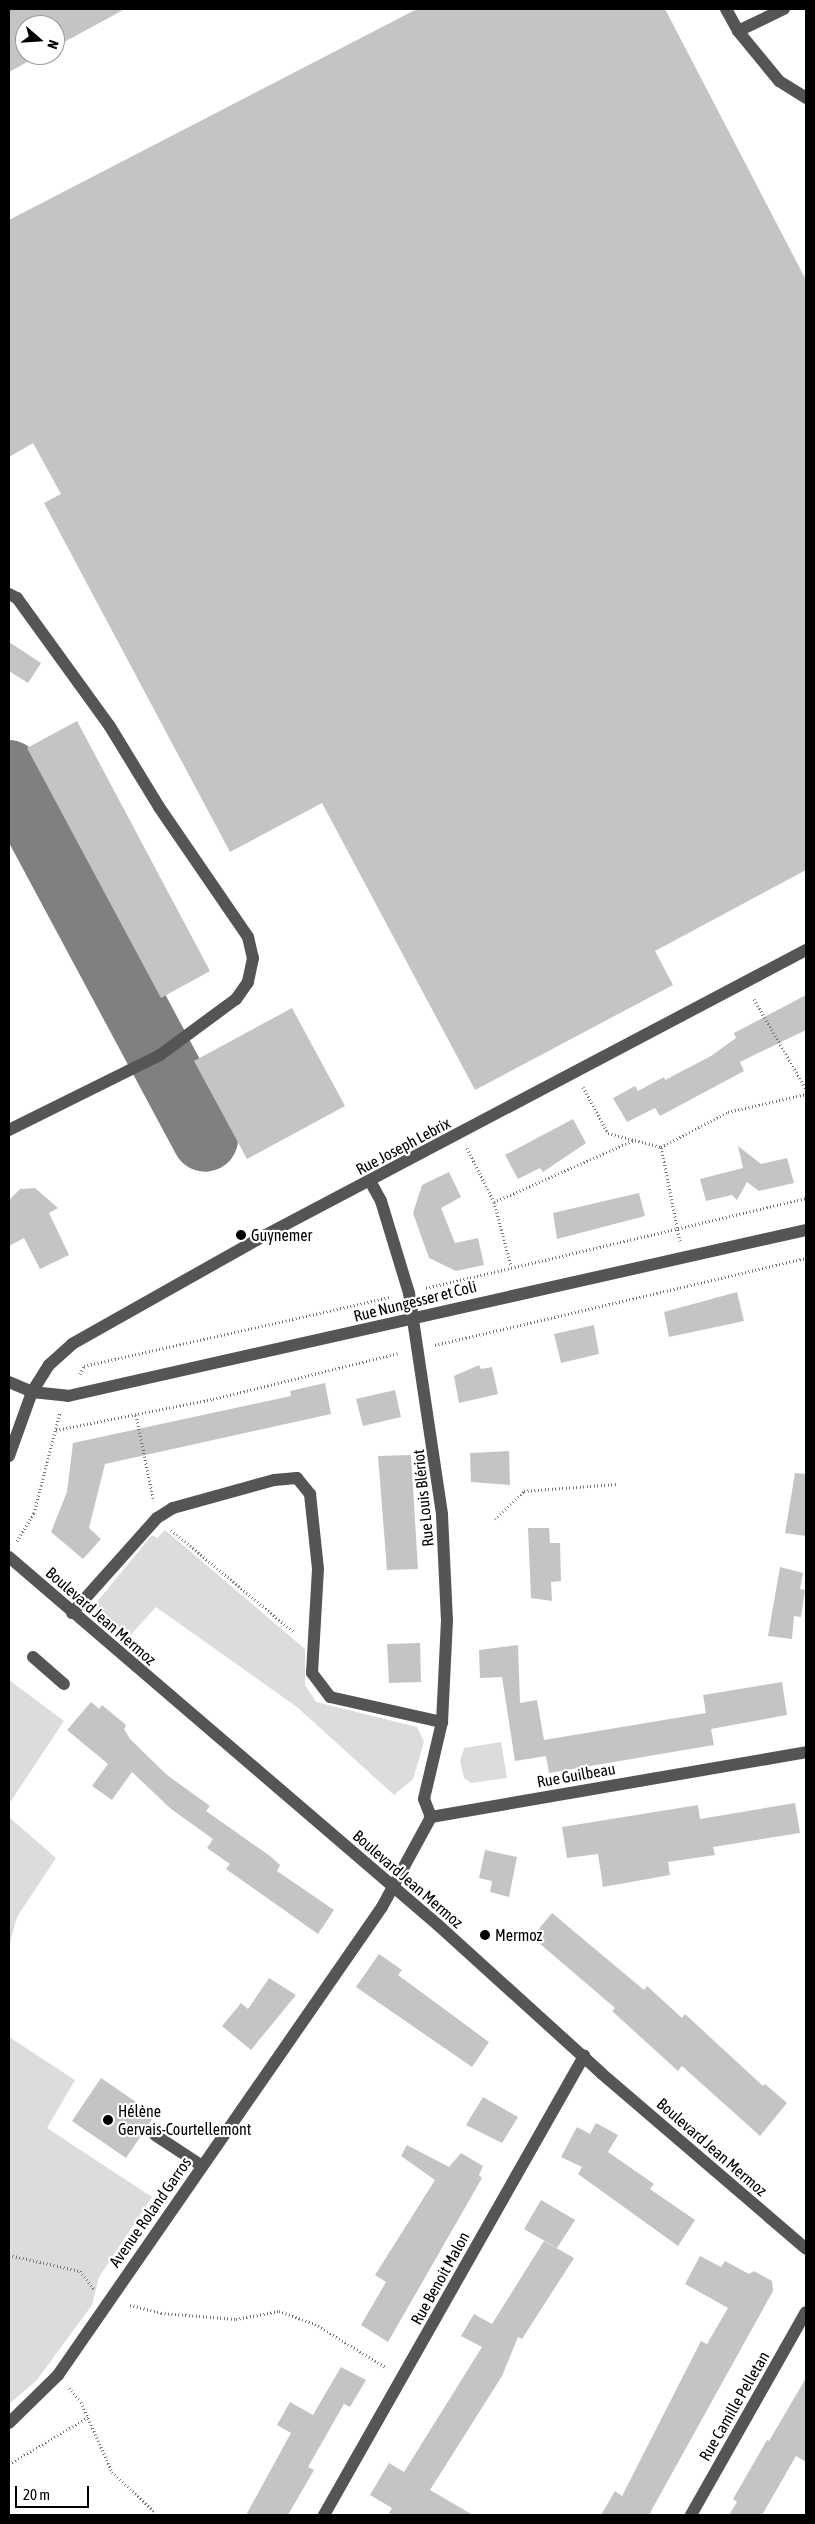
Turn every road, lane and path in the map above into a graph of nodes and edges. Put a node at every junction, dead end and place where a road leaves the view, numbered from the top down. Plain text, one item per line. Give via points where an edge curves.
1 (726, 9) edge
2 (784, 9) edge
3 (738, 31) junction
4 (806, 98) edge
5 (9, 594) edge
6 (806, 950) edge
7 (744, 982) junction
8 (575, 1073) junction
9 (806, 1089) edge
10 (806, 1094) edge
11 (9, 1130) edge
12 (461, 1134) junction
13 (634, 1140) junction
14 (661, 1147) junction
15 (370, 1181) junction
16 (494, 1202) junction
17 (677, 1228) dead end
18 (806, 1230) edge
19 (511, 1266) dead end
20 (413, 1316) junction
21 (9, 1382) edge
22 (32, 1392) junction
23 (136, 1415) dead end
24 (56, 1430) dead end
25 (9, 1456) edge
26 (617, 1484) dead end
27 (157, 1518) junction
28 (495, 1518) dead end
29 (11, 1551) edge
30 (72, 1613) junction
31 (313, 1647) junction
32 (33, 1657) dead end
33 (64, 1684) dead end
34 (442, 1722) junction
35 (806, 1752) edge
36 (431, 1817) junction
37 (392, 1887) junction
38 (584, 2056) junction
39 (155, 2135) dead end
40 (202, 2166) junction
41 (806, 2249) edge
42 (9, 2254) edge
43 (109, 2300) junction
44 (806, 2312) edge
45 (58, 2375) junction
46 (402, 2377) junction
47 (88, 2417) junction
48 (9, 2423) edge
49 (9, 2464) edge
50 (154, 2511) dead end
51 (324, 2515) edge
52 (691, 2515) edge

1 - 3 street
2 - 3 street
3 - 4 street via 779,80
5 - 11 street via 17,598 109,725 159,807 248,937 253,958 248,982 236,999 160,1055
6 - 7 street, Rue Joseph Lebrix
7 - 8 street, Rue Joseph Lebrix
7 - 9 path
8 - 12 street, Rue Joseph Lebrix
8 - 13 path via 608,1133
10 - 14 path via 728,1112
12 - 15 street, Rue Joseph Lebrix
12 - 16 path
13 - 14 path
13 - 16 path
14 - 17 path
15 - 20 street, Rue Louis Blériot via 395,1246
15 - 22 street, Rue Joseph Lebrix via 72,1344 49,1365
16 - 19 path
18 - 20 street, Rue Nungesser et Coli
20 - 22 street, Rue Nungesser et Coli via 379,1328 68,1396
20 - 34 street, Rue Louis Blériot via 435,1454 446,1568
21 - 22 street, Rue Nungesser et Coli
22 - 25 street, Rue Joseph Lebrix
23 - 27 path
24 - 29 path via 34,1513
26 - 28 path via 524,1491
27 - 30 street
27 - 31 path
27 - 31 street via 173,1508 274,1480 297,1478 310,1494 318,1569
29 - 30 street, Boulevard Jean Mermoz
30 - 37 street, Boulevard Jean Mermoz
31 - 34 street via 312,1672 330,1697
32 - 33 street
34 - 36 street, Rue Louis Blériot via 424,1799
35 - 36 street, Rue Guilbeau
36 - 37 street
37 - 38 street, Boulevard Jean Mermoz
37 - 40 street, Avenue Roland Garros
38 - 41 street, Boulevard Jean Mermoz
38 - 46 street, Rue Benoit Malon
39 - 40 street
40 - 43 street, Avenue Roland Garros
42 - 43 path via 80,2272
43 - 45 street, Avenue Roland Garros
43 - 46 path via 161,2313 236,2319 279,2311 315,2324
44 - 52 street, Rue Camille Pelletan
45 - 47 path via 81,2402
45 - 48 street, Avenue Roland Garros
46 - 51 street, Rue Benoit Malon
47 - 49 path
47 - 50 path via 112,2472

